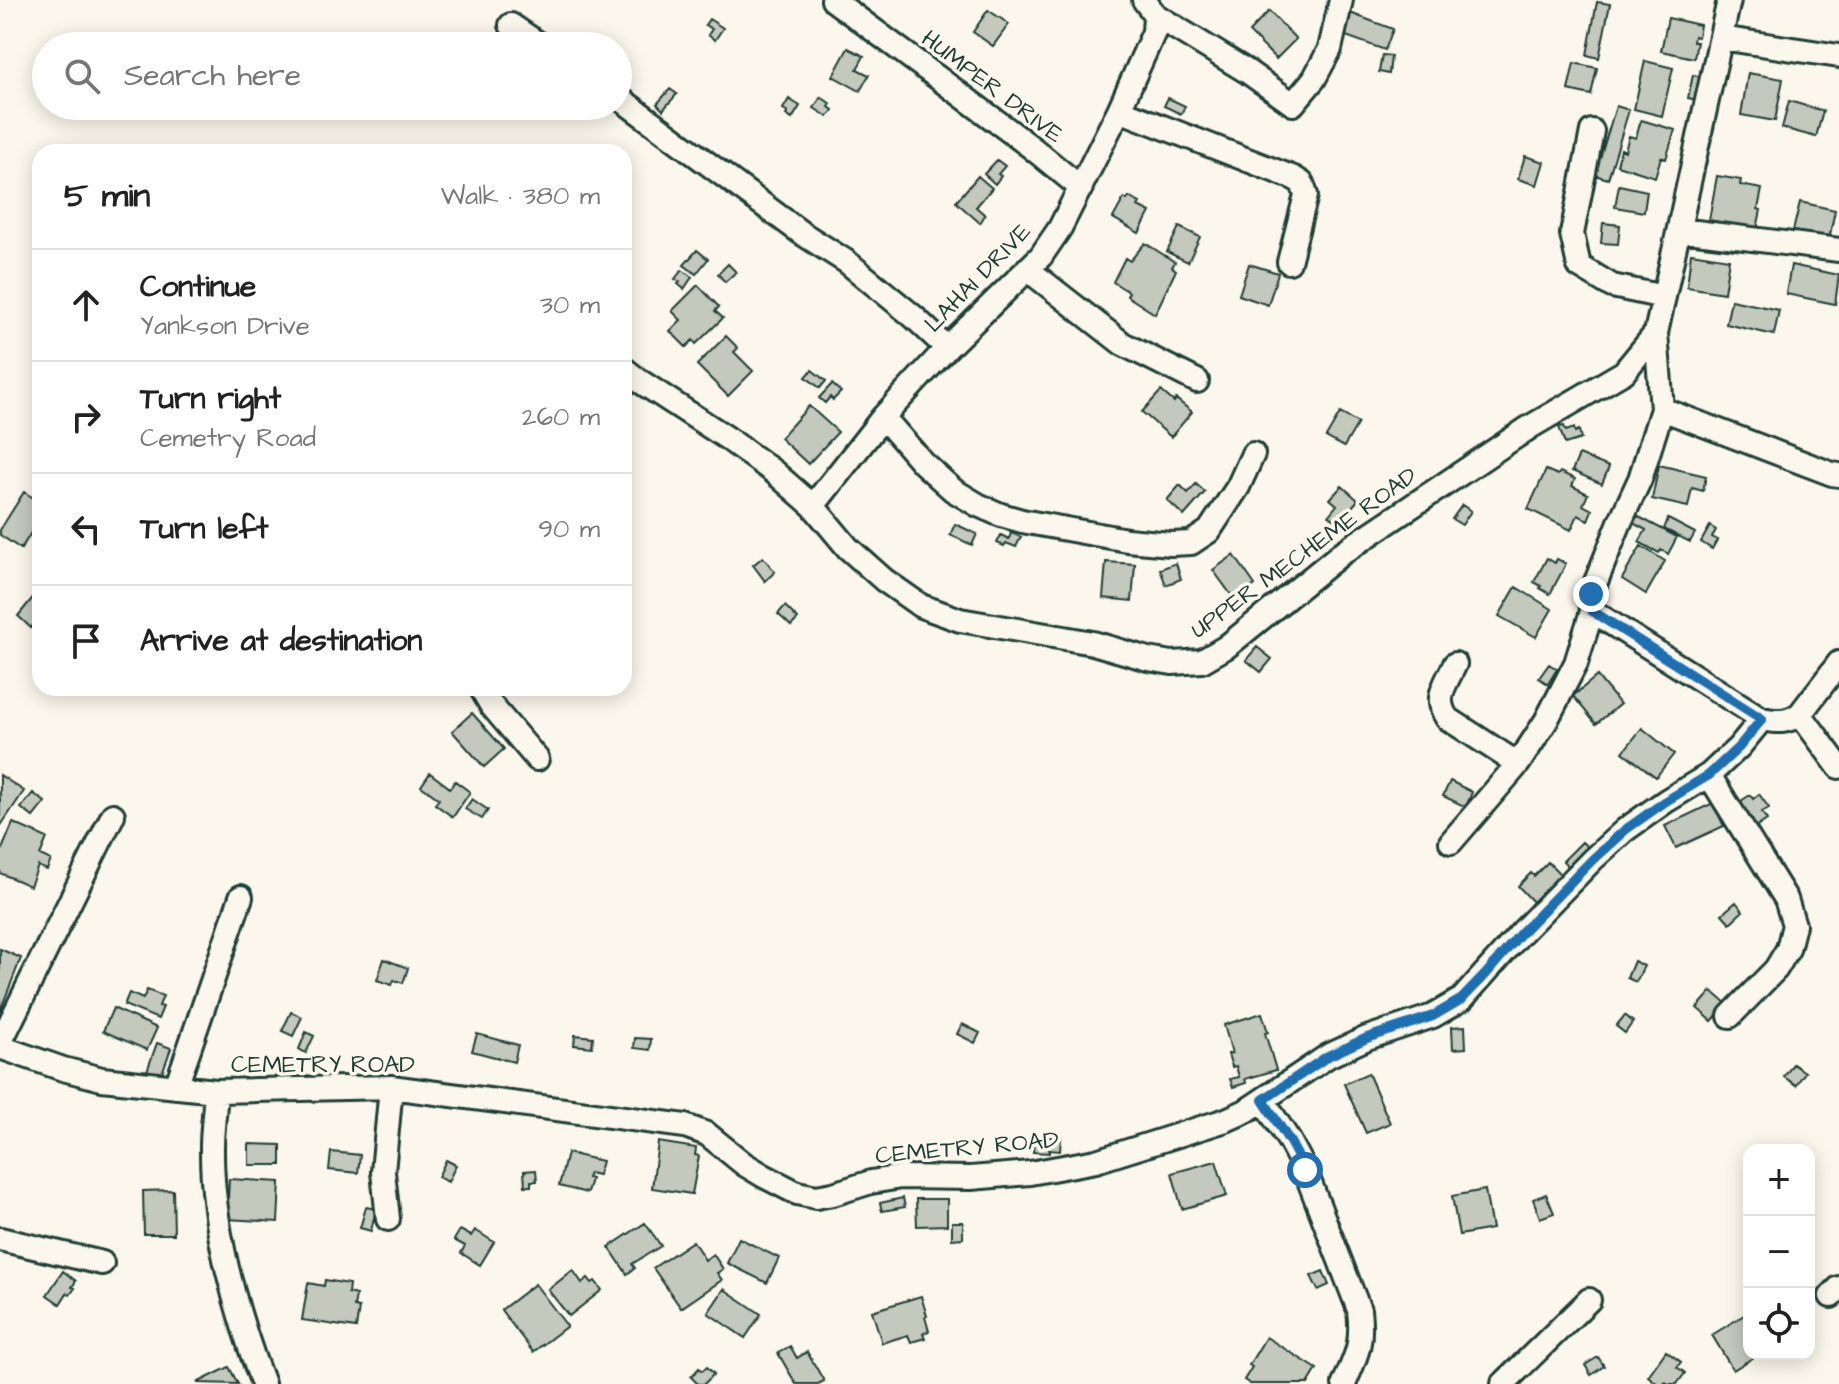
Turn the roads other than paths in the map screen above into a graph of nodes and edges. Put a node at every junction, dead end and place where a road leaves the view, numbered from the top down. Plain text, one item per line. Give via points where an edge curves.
1 (833, 0) edge
2 (1341, 0) edge
3 (1729, 0) edge
4 (1150, 7) edge
5 (511, 25) dead end
6 (521, 32) edge
7 (1721, 38) junction
8 (1839, 56) edge
9 (632, 107) edge
10 (1119, 110) junction
11 (1592, 131) dead end
12 (1081, 188) junction
13 (1680, 230) junction
14 (1839, 250) edge
15 (1289, 262) dead end
16 (1027, 269) junction
17 (1664, 297) junction
18 (1656, 333) junction
19 (947, 348) junction
20 (1197, 381) dead end
21 (632, 383) edge
22 (1662, 409) junction
23 (883, 417) junction
24 (1253, 454) dead end
25 (1839, 475) edge
26 (813, 506) junction
27 (1592, 611) junction
28 (1839, 663) edge
29 (1455, 664) dead end
30 (486, 696) edge
31 (1800, 714) junction
32 (1762, 719) junction
33 (537, 759) dead end
34 (1518, 764) junction
35 (1839, 767) edge
36 (1709, 775) junction
37 (113, 815) dead end
38 (1451, 842) dead end
39 (241, 897) dead end
40 (1730, 1016) dead end
41 (0, 1045) edge
42 (176, 1087) junction
43 (391, 1087) junction
44 (216, 1091) junction
45 (1263, 1100) junction
46 (388, 1219) dead end
47 (0, 1239) edge
48 (102, 1263) dead end
49 (1589, 1300) dead end
50 (263, 1384) edge
51 (1344, 1384) edge
52 (1503, 1384) edge

1 - 12 street, HUMPER DRIVE
2 - 4 street via 1330,49 1293,104
3 - 7 street, UPPER MECHEME ROAD
4 - 10 street, LAHAI DRIVE via 1154,32
5 - 6 street
7 - 8 street
7 - 13 street, UPPER MECHEME ROAD
9 - 19 street via 847,262
10 - 12 street, LAHAI DRIVE
10 - 15 street via 1302,183 1306,195
11 - 17 street via 1572,234 1579,266 1612,286
12 - 16 street, LAHAI DRIVE via 1060,228
13 - 14 street
13 - 17 street, UPPER MECHEME ROAD
16 - 19 street, LAHAI DRIVE
16 - 20 street via 1123,344
17 - 18 street, UPPER MECHEME ROAD
18 - 22 street
18 - 26 street, UPPER MECHEME ROAD via 1624,372 1530,427 1378,529 1202,661 1148,659 1081,640 960,620 921,606 848,548
19 - 23 street, LAHAI DRIVE
21 - 26 street, UPPER MECHEME ROAD via 739,447
22 - 25 street
22 - 27 street via 1640,479 1591,594
23 - 24 street via 923,463 978,505 1022,521 1127,540 1191,543 1209,531
23 - 26 street, LAHAI DRIVE
27 - 32 street
27 - 34 street via 1576,663
28 - 31 street
29 - 34 street via 1440,708 1447,718
30 - 33 street
31 - 32 street via 1778,722
31 - 35 street
32 - 36 street, CEMETRY ROAD
34 - 38 street
36 - 40 street via 1786,899 1794,925 1776,969
36 - 45 street, CEMETRY ROAD via 1625,830 1462,999 1433,1016 1328,1056
37 - 41 street
39 - 42 street
41 - 42 street, CEMETRY ROAD via 102,1079
42 - 44 street, CEMETRY ROAD
43 - 44 street, CEMETRY ROAD
43 - 45 street, CEMETRY ROAD via 685,1126 707,1134 764,1176 816,1197 901,1177 971,1178 1096,1161 1226,1120
43 - 46 street via 383,1172
44 - 50 street via 212,1147 219,1222 230,1281
45 - 51 street via 1305,1170 1359,1310 1362,1333
47 - 48 street
49 - 52 street

